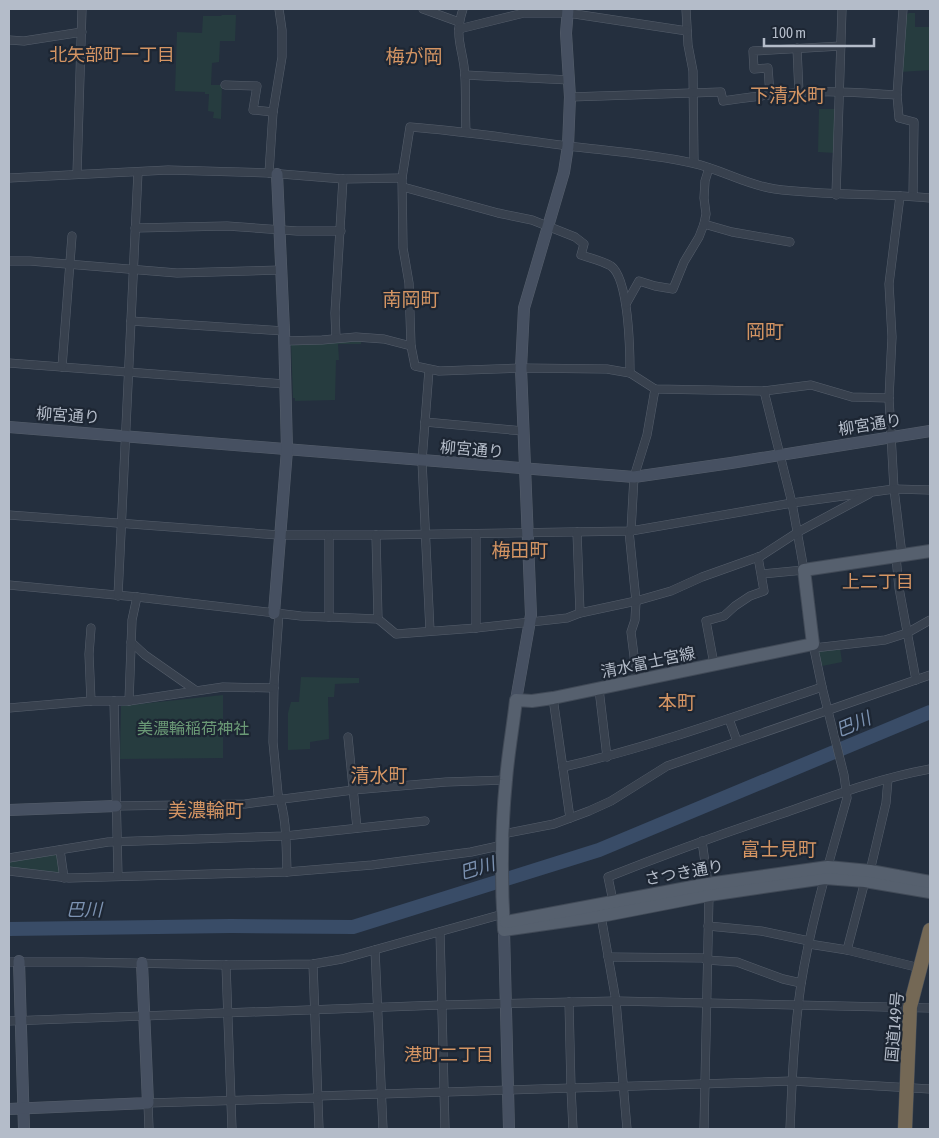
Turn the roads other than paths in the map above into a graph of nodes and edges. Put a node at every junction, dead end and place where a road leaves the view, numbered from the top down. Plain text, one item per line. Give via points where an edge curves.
1 (82, 9) edge
2 (279, 9) edge
3 (423, 9) edge
4 (464, 9) edge
5 (686, 9) edge
6 (842, 9) edge
7 (903, 9) edge
8 (568, 11) edge
9 (459, 25) junction
10 (687, 31) junction
11 (82, 32) junction
12 (9, 40) edge
13 (841, 46) junction
14 (797, 48) junction
15 (465, 75) junction
16 (570, 80) junction
17 (225, 86) dead end
18 (839, 92) junction
19 (693, 93) junction
20 (799, 93) junction
21 (770, 95) junction
22 (897, 95) junction
23 (570, 97) junction
24 (272, 112) junction
25 (466, 132) junction
26 (568, 146) junction
27 (694, 163) junction
28 (709, 168) junction
29 (138, 172) junction
30 (273, 173) junction
31 (77, 174) junction
32 (9, 178) edge
33 (402, 178) junction
34 (343, 179) junction
35 (403, 187) junction
36 (836, 195) junction
37 (900, 196) junction
38 (912, 196) junction
39 (930, 198) edge
40 (704, 224) junction
41 (548, 226) junction
42 (135, 228) junction
43 (279, 230) junction
44 (341, 231) junction
45 (72, 236) dead end
46 (790, 242) dead end
47 (9, 261) edge
48 (69, 264) junction
49 (133, 269) junction
50 (282, 270) junction
51 (626, 304) junction
52 (131, 321) junction
53 (284, 336) junction
54 (336, 338) junction
55 (411, 346) junction
56 (9, 363) edge
57 (62, 367) junction
58 (521, 368) junction
59 (429, 370) junction
60 (129, 372) junction
61 (630, 373) junction
62 (285, 384) junction
63 (655, 389) junction
64 (764, 392) junction
65 (889, 398) junction
66 (425, 422) junction
67 (9, 427) edge
68 (523, 431) junction
69 (930, 431) edge
70 (126, 435) junction
71 (891, 438) junction
72 (287, 450) junction
73 (780, 454) junction
74 (422, 461) junction
75 (524, 469) junction
76 (634, 477) junction
77 (894, 489) junction
78 (930, 490) edge
79 (874, 492) junction
80 (792, 503) junction
81 (9, 515) edge
82 (122, 524) junction
83 (630, 531) junction
84 (577, 532) junction
85 (798, 532) junction
86 (528, 533) junction
87 (425, 534) junction
88 (476, 534) junction
89 (279, 535) junction
90 (376, 535) junction
91 (329, 536) junction
92 (930, 551) edge
93 (899, 556) junction
94 (758, 557) junction
95 (804, 570) junction
96 (762, 574) junction
97 (9, 584) edge
98 (118, 596) junction
99 (137, 597) junction
100 (636, 601) junction
101 (276, 613) junction
102 (580, 613) junction
103 (329, 617) junction
104 (378, 619) junction
105 (930, 620) edge
106 (530, 622) junction
107 (91, 628) dead end
108 (476, 628) junction
109 (430, 631) junction
110 (907, 633) junction
111 (131, 642) junction
112 (814, 646) junction
113 (714, 664) junction
114 (930, 675) edge
115 (638, 680) junction
116 (916, 680) junction
117 (822, 687) junction
118 (274, 688) junction
119 (599, 689) junction
120 (195, 690) junction
121 (553, 698) junction
122 (516, 700) junction
123 (91, 701) junction
124 (114, 701) junction
125 (129, 701) junction
126 (9, 708) edge
127 (828, 711) junction
128 (729, 719) junction
129 (348, 737) dead end
130 (736, 741) junction
131 (607, 757) junction
132 (563, 767) junction
133 (930, 769) edge
134 (888, 779) junction
135 (506, 780) junction
136 (353, 790) junction
137 (847, 791) junction
138 (280, 800) junction
139 (116, 806) junction
140 (9, 810) edge
141 (570, 818) junction
142 (425, 821) dead end
143 (357, 828) junction
144 (285, 836) junction
145 (118, 841) junction
146 (702, 841) junction
147 (503, 842) junction
148 (60, 850) junction
149 (9, 858) edge
150 (9, 871) edge
151 (287, 872) junction
152 (827, 873) junction
153 (118, 876) junction
154 (867, 876) junction
155 (64, 878) junction
156 (930, 882) edge
157 (708, 890) junction
158 (930, 892) edge
159 (607, 909) junction
160 (503, 919) junction
161 (708, 926) junction
162 (930, 930) edge
163 (440, 932) junction
164 (809, 942) junction
165 (375, 950) junction
166 (847, 950) junction
167 (608, 957) junction
168 (706, 959) junction
169 (14, 962) edge
170 (924, 962) edge
171 (142, 963) junction
172 (313, 964) junction
173 (226, 965) junction
174 (801, 983) junction
175 (616, 1001) junction
176 (569, 1002) junction
177 (705, 1003) junction
178 (505, 1004) junction
179 (798, 1004) junction
180 (441, 1005) junction
181 (378, 1007) junction
182 (910, 1007) junction
183 (930, 1008) edge
184 (314, 1010) junction
185 (227, 1014) junction
186 (144, 1017) junction
187 (9, 1021) edge
188 (21, 1021) junction
189 (792, 1081) junction
190 (704, 1084) junction
191 (623, 1087) junction
192 (571, 1088) junction
193 (907, 1088) junction
194 (930, 1089) edge
195 (507, 1090) junction
196 (444, 1091) junction
197 (380, 1093) junction
198 (317, 1097) junction
199 (231, 1100) junction
200 (148, 1103) junction
201 (24, 1108) junction
202 (9, 1109) edge
203 (24, 1129) edge
204 (149, 1129) edge
205 (232, 1129) edge
206 (319, 1129) edge
207 (383, 1129) edge
208 (445, 1129) edge
209 (508, 1129) edge
210 (573, 1129) edge
211 (627, 1129) edge
212 (704, 1129) edge
213 (790, 1129) edge
214 (905, 1129) edge

1 - 11 street
2 - 24 street via 282,57
3 - 9 street
4 - 9 street
5 - 10 street
6 - 13 street
7 - 22 street
8 - 9 street via 524,13
8 - 10 street
8 - 16 street via 566,33
9 - 15 street via 459,47
10 - 19 street
11 - 12 street via 24,41
11 - 31 street
13 - 14 street
13 - 18 street
14 - 20 street
14 - 21 street via 753,51 754,69 768,68
15 - 16 street
15 - 25 street
16 - 23 street
17 - 24 street via 257,86 253,110
18 - 20 street
18 - 22 street
18 - 36 street
19 - 21 street via 722,92 724,101
19 - 23 street
19 - 27 street
20 - 21 street
22 - 38 street via 899,118 914,122
23 - 26 street
24 - 30 street
25 - 26 street
25 - 33 street via 410,127
26 - 27 street
26 - 41 street
27 - 28 street
28 - 36 street via 756,186
28 - 40 street via 705,181
29 - 30 street
29 - 31 street
29 - 42 street
30 - 34 street
30 - 43 street
31 - 32 street
33 - 34 street
33 - 35 street
34 - 44 street
35 - 41 street
35 - 55 street via 403,248 411,297
36 - 37 street
37 - 38 street
37 - 65 street via 889,284 892,337
38 - 39 street
40 - 46 street
40 - 51 street via 673,289 639,281
41 - 51 street via 584,244 582,255 612,266
41 - 58 street via 524,308
42 - 43 street via 210,226
42 - 49 street
43 - 44 street
43 - 50 street
44 - 54 street
45 - 48 street
47 - 48 street
48 - 49 street
48 - 57 street
49 - 50 street via 177,273
49 - 52 street
50 - 53 street
51 - 61 street
52 - 53 street
52 - 60 street
53 - 54 street via 322,340
53 - 62 street
54 - 55 street via 384,339
55 - 59 street via 415,366
56 - 57 street
57 - 60 street
58 - 59 street
58 - 61 street via 606,369
58 - 68 street
59 - 66 street
60 - 62 street
60 - 70 street
61 - 63 street
62 - 72 street
63 - 64 street
63 - 76 street via 647,435
64 - 65 street via 811,384 852,397
64 - 73 street
65 - 71 street
66 - 68 street
66 - 74 street
67 - 70 street, 柳宮通り
68 - 75 street
69 - 71 street, 柳宮通り
70 - 72 street, 柳宮通り
70 - 82 street
71 - 73 street, 柳宮通り
71 - 77 street
72 - 74 street, 柳宮通り
72 - 89 street
73 - 76 street, 柳宮通り
73 - 80 street
74 - 75 street, 柳宮通り
74 - 87 street
75 - 76 street, 柳宮通り
75 - 86 street
76 - 83 street
77 - 78 street
77 - 79 street
77 - 93 street
79 - 80 street
79 - 85 street
80 - 83 street
80 - 85 street
81 - 82 street
82 - 89 street
82 - 98 street
83 - 84 street
83 - 100 street
84 - 86 street
84 - 102 street
85 - 94 street
85 - 95 street
86 - 88 street
86 - 106 street
87 - 88 street
87 - 90 street
87 - 109 street
88 - 108 street
89 - 91 street
89 - 101 street
90 - 91 street
90 - 104 street
91 - 103 street
92 - 93 main road
93 - 95 main road
93 - 110 street via 899,588
94 - 96 street
94 - 100 street
95 - 96 street
95 - 112 main road
96 - 113 street via 764,591 750,596 724,616 706,620
97 - 98 street
98 - 99 street
99 - 101 street
99 - 111 street
100 - 102 street
100 - 115 street via 632,632
101 - 103 street
101 - 118 street
102 - 106 street via 567,618
103 - 104 street
104 - 109 street via 396,634
105 - 110 street
106 - 108 street
106 - 122 street
107 - 123 street
108 - 109 street
110 - 112 street via 872,642
110 - 116 street
111 - 120 street
111 - 125 street
112 - 113 main road, 清水富士宮線
112 - 117 street
113 - 115 main road, 清水富士宮線
114 - 116 street
115 - 119 main road, 清水富士宮線
116 - 127 street
117 - 127 street
117 - 128 street
118 - 120 street
118 - 138 street via 272,742
119 - 121 main road, 清水富士宮線
119 - 131 street
120 - 125 street
121 - 122 main road, 清水富士宮線
121 - 132 street
122 - 135 main road
123 - 124 street
123 - 126 street
124 - 125 street
124 - 139 street
127 - 130 street
127 - 137 street
128 - 130 street
128 - 131 street
129 - 136 street
130 - 141 street via 667,766 611,801
131 - 132 street
132 - 141 street
133 - 134 street
134 - 137 street
134 - 154 street via 886,803
135 - 136 street
135 - 147 main road
136 - 138 street
136 - 143 street
137 - 146 street
137 - 152 street
138 - 139 street via 245,804
138 - 144 street
139 - 140 street
139 - 145 street
141 - 147 street
142 - 143 street
143 - 144 street
144 - 145 street
144 - 151 street
145 - 148 street
145 - 153 street
146 - 157 street
146 - 159 street via 608,877
147 - 151 street via 471,852
147 - 160 main road
148 - 149 street
148 - 155 street
150 - 155 street
151 - 153 street
152 - 154 main road, さつき通り
152 - 157 main road, さつき通り
152 - 164 street
153 - 155 street
154 - 156 main road, さつき通り
154 - 158 main road, さつき通り
154 - 166 street
157 - 159 main road, さつき通り
157 - 161 street
159 - 160 main road, さつき通り
159 - 167 street
160 - 163 street
160 - 178 street
161 - 164 street via 761,931
161 - 168 street
162 - 170 highway, 国道149号
163 - 165 street
163 - 180 street
164 - 166 street
164 - 174 street
165 - 172 street
165 - 181 street
166 - 170 street
167 - 168 street
167 - 175 street
168 - 174 street via 737,962
168 - 177 street
169 - 171 street
169 - 188 street
170 - 182 highway, 国道149号
171 - 173 street
171 - 186 street
172 - 173 street
172 - 184 street
173 - 185 street
174 - 179 street
175 - 176 street
175 - 177 street
175 - 191 street
176 - 178 street
176 - 192 street
177 - 179 street
177 - 190 street
178 - 180 street
178 - 195 street
179 - 182 street
179 - 189 street
180 - 181 street
180 - 196 street
181 - 184 street
181 - 197 street
182 - 183 street
182 - 193 highway, 国道149号
184 - 185 street
184 - 198 street
185 - 186 street
185 - 199 street
186 - 188 street
186 - 200 street
187 - 188 street
188 - 201 street
189 - 190 street
189 - 193 street
189 - 213 street
190 - 191 street
190 - 212 street
191 - 192 street
191 - 211 street
192 - 195 street
192 - 210 street
193 - 194 street
193 - 214 highway, 国道149号
195 - 196 street
195 - 209 street
196 - 197 street
196 - 208 street
197 - 198 street
197 - 207 street
198 - 199 street
198 - 206 street
199 - 200 street
199 - 205 street
200 - 201 street
200 - 204 street
201 - 202 street
201 - 203 street

